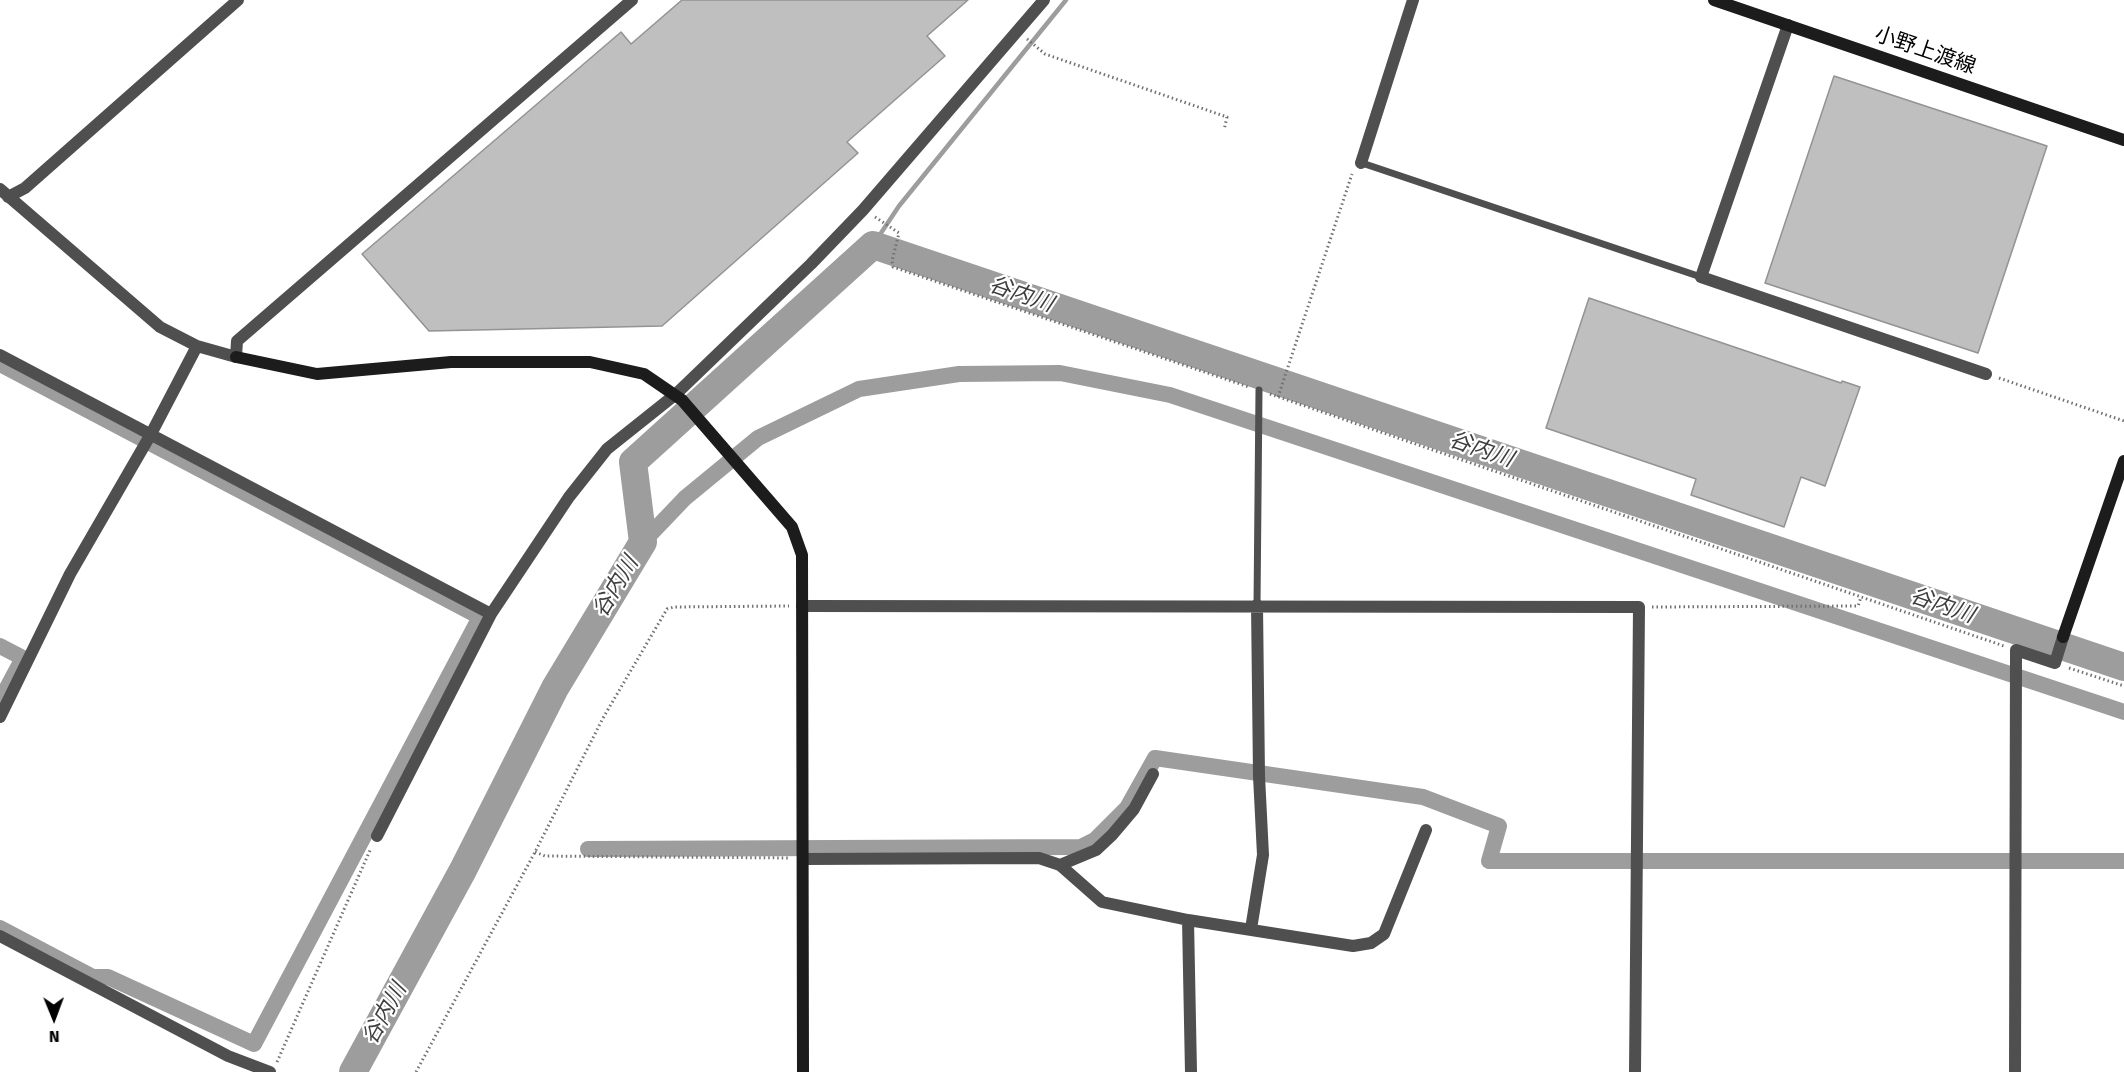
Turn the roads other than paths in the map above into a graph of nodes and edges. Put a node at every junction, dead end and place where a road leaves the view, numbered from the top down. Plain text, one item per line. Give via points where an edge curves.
1 (238, 0) edge
2 (632, 0) edge
3 (1044, 0) edge
4 (1413, 0) edge
5 (1714, 0) edge
6 (1788, 25) junction
7 (2124, 140) edge
8 (1359, 162) joint
9 (4, 193) edge
10 (1701, 277) junction
11 (197, 346) junction
12 (0, 355) edge
13 (236, 357) junction
14 (1986, 374) road end
15 (1259, 390) road end
16 (679, 397) junction
17 (151, 434) junction
18 (2124, 461) edge
19 (1257, 605) junction
20 (802, 606) junction
21 (491, 614) junction
22 (0, 717) edge
23 (1153, 774) dead end
24 (1426, 830) dead end
25 (377, 836) road end
26 (803, 859) junction
27 (1060, 865) junction
28 (1188, 920) junction
29 (1251, 929) junction
30 (0, 936) edge
31 (271, 1072) edge
32 (803, 1072) edge
33 (1191, 1072) edge
34 (1635, 1072) edge
35 (2015, 1072) edge

1 - 9 street via 25,188
2 - 13 street via 237,341
3 - 16 street via 863,210
4 - 8 street
5 - 6 street, 小野上渡線
6 - 7 street, 小野上渡線
6 - 10 street
8 - 10 lane
9 - 11 street via 160,327
10 - 14 street
11 - 13 street
11 - 17 street
12 - 17 street
13 - 16 street via 317,374 452,362 590,363 644,374
15 - 19 lane
16 - 20 street via 792,527 802,555
16 - 21 street via 606,449 568,497
17 - 21 street
17 - 22 street via 70,574
18 - 35 street via 2056,660 2016,650
19 - 20 street
19 - 29 street via 1263,855
19 - 34 street via 1639,607
20 - 26 street
21 - 25 street
23 - 27 street via 1134,809 1112,836 1096,850
24 - 29 street via 1384,934 1371,943 1353,946
26 - 27 street via 1039,858
26 - 32 street
27 - 28 street via 1102,902
28 - 29 street
28 - 33 street
30 - 31 street via 228,1056

